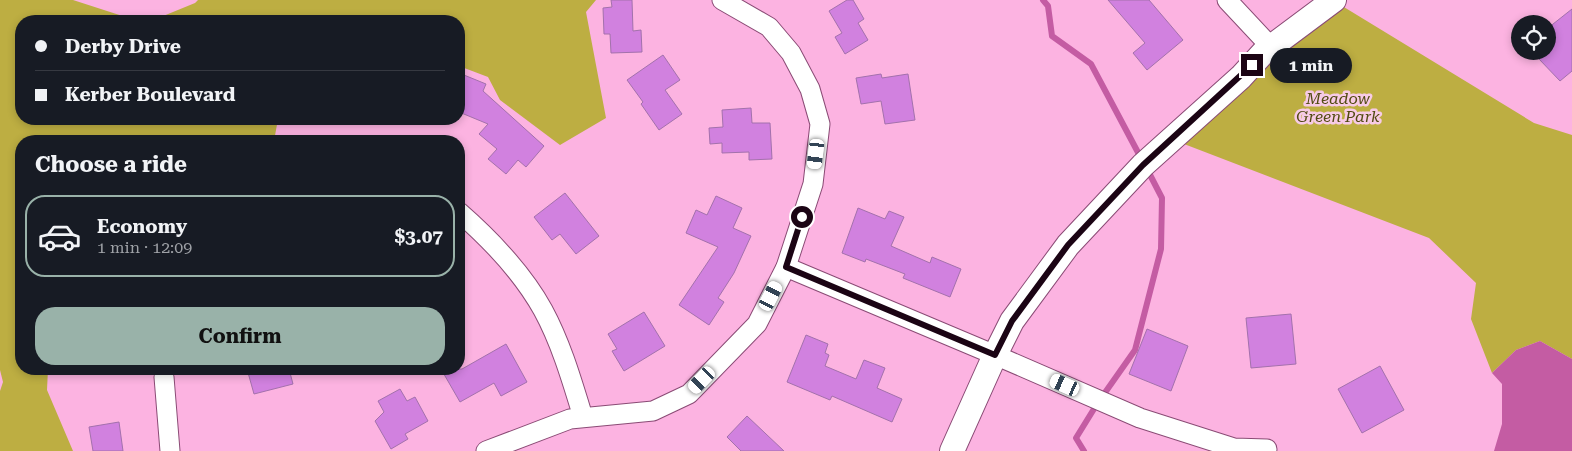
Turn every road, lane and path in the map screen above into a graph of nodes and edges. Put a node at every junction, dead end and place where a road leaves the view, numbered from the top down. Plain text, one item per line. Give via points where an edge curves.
1 (722, 0) edge
2 (1227, 0) edge
3 (1334, 0) edge
4 (1271, 47) junction
5 (465, 217) edge
6 (786, 267) junction
7 (995, 355) junction
8 (164, 376) dead end
9 (583, 417) junction
10 (1267, 449) dead end
11 (170, 451) edge
12 (486, 451) edge
13 (952, 451) edge

1 - 6 street via 769,27 791,53 810,89 820,124 813,184
2 - 4 street
3 - 4 street
4 - 7 street via 1143,165 1068,245 1012,321
5 - 9 street via 516,270 543,310 567,366
6 - 7 street
6 - 9 street via 757,324 689,394 653,411
7 - 10 street via 1140,418 1234,448
7 - 13 street
8 - 11 street
9 - 12 street

